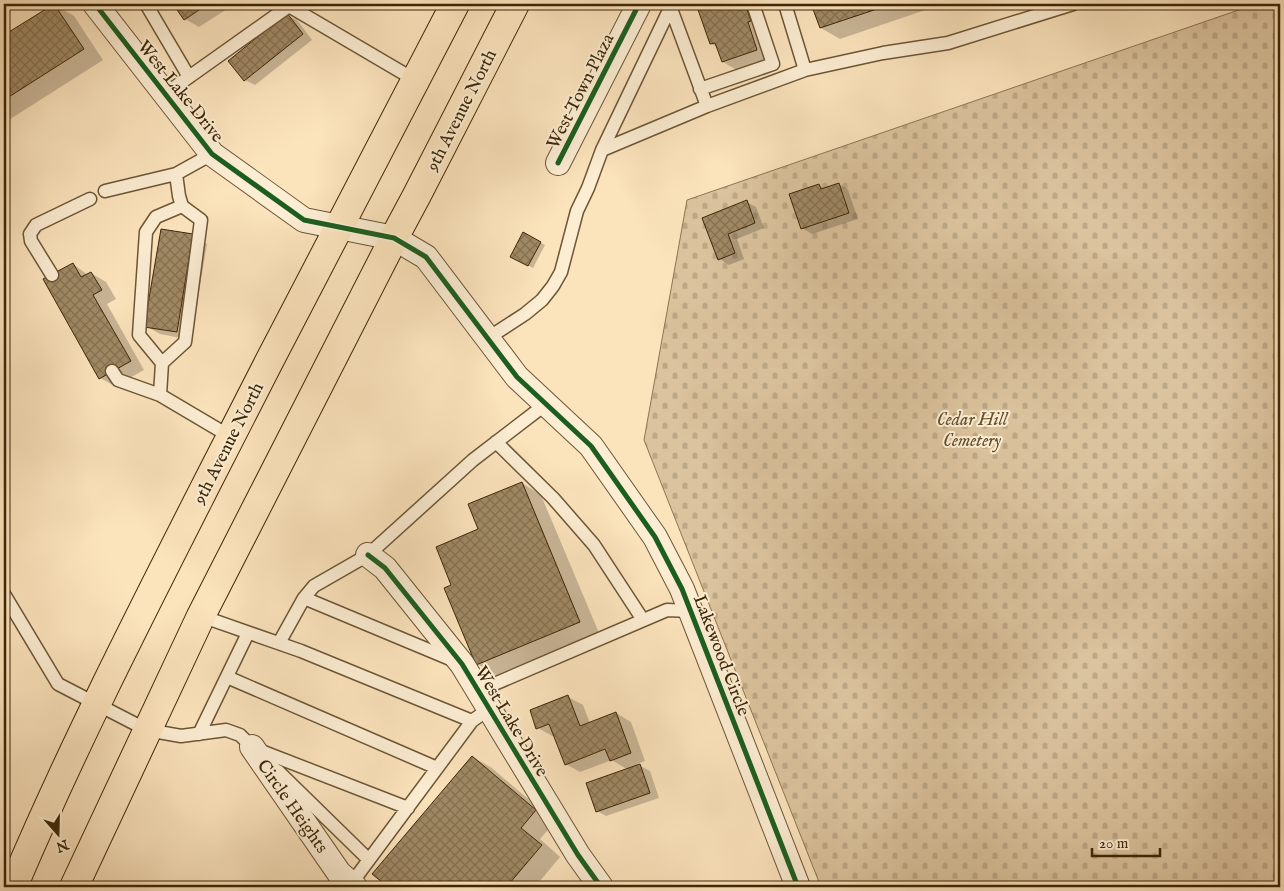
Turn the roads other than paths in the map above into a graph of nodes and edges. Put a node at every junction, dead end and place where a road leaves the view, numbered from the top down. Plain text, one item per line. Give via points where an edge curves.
1 (95, 4) edge
2 (146, 4) edge
3 (455, 4) edge
4 (515, 4) edge
5 (639, 4) edge
6 (753, 4) edge
7 (784, 4) edge
8 (1073, 4) edge
9 (288, 5) edge
10 (671, 5) edge
11 (1049, 7) edge
12 (805, 70) junction
13 (190, 76) junction
14 (415, 80) junction
15 (700, 89) junction
16 (165, 94) junction
17 (707, 106) junction
18 (602, 150) junction
19 (212, 154) junction
20 (558, 163) dead end
21 (176, 174) junction
22 (105, 191) dead end
23 (90, 199) dead end
24 (182, 206) junction
25 (338, 227) junction
26 (394, 238) junction
27 (52, 274) dead end
28 (453, 292) joint
29 (488, 338) junction
30 (162, 363) junction
31 (112, 371) dead end
32 (160, 395) junction
33 (546, 404) junction
34 (231, 437) junction
35 (496, 442) junction
36 (368, 554) junction
37 (4, 594) edge
38 (304, 598) junction
39 (690, 611) junction
40 (201, 616) junction
41 (643, 620) junction
42 (248, 632) junction
43 (279, 643) junction
44 (462, 664) junction
45 (226, 676) junction
46 (96, 705) junction
47 (480, 707) junction
48 (147, 730) junction
49 (199, 734) junction
50 (252, 747) junction
51 (437, 768) junction
52 (408, 808) junction
53 (369, 860) junction
54 (353, 886) edge
55 (13, 887) edge
56 (74, 887) edge
57 (602, 887) edge
58 (798, 887) edge

1 - 16 street, West Lake Drive
2 - 13 lane
3 - 14 main road, 9th Avenue North
4 - 26 main road, 9th Avenue North
5 - 20 street, West Town Plaza
6 - 15 lane via 773,64
7 - 12 lane
8 - 11 lane
9 - 13 lane
9 - 14 lane
10 - 15 lane
10 - 18 lane
11 - 12 lane via 948,43
12 - 17 lane
13 - 16 lane
14 - 25 main road, 9th Avenue North
15 - 17 lane
16 - 19 street, West Lake Drive
17 - 18 lane
18 - 29 lane via 577,210 561,272 553,286 525,314
19 - 21 lane
19 - 25 street, West Lake Drive via 304,220
21 - 22 lane
21 - 24 lane
23 - 27 lane via 36,225 30,234
24 - 30 lane via 200,220 184,342
24 - 30 lane via 156,217 146,232 139,335
25 - 26 street, West Lake Drive
25 - 34 main road, 9th Avenue North
26 - 28 street, West Lake Drive via 426,257
26 - 40 main road, 9th Avenue North
28 - 29 street, Lakewood Circle
29 - 33 street, Lakewood Circle via 517,377
30 - 32 lane
31 - 32 lane via 118,380
32 - 34 lane
33 - 35 lane
33 - 39 street, Lakewood Circle via 591,446 654,538 682,589
34 - 46 main road, 9th Avenue North
35 - 36 lane
35 - 41 lane via 553,498 594,545
36 - 38 lane via 314,586
36 - 44 street, West Lake Drive via 385,568
37 - 46 lane via 58,684
38 - 43 lane
38 - 44 lane
39 - 41 lane via 667,610
39 - 58 street, Lakewood Circle
40 - 42 lane
40 - 48 main road, 9th Avenue North
41 - 47 lane
42 - 43 lane
42 - 45 lane
43 - 47 lane
44 - 47 street, West Lake Drive
45 - 49 lane
45 - 51 lane
46 - 48 lane
46 - 55 main road, 9th Avenue North
47 - 51 lane
47 - 57 street, West Lake Drive
48 - 49 lane via 181,736
48 - 56 main road, 9th Avenue North
49 - 50 lane via 226,730 240,735
50 - 52 lane
50 - 53 lane
50 - 54 street, Circle Heights via 339,873
51 - 52 lane
52 - 53 lane
53 - 54 lane

